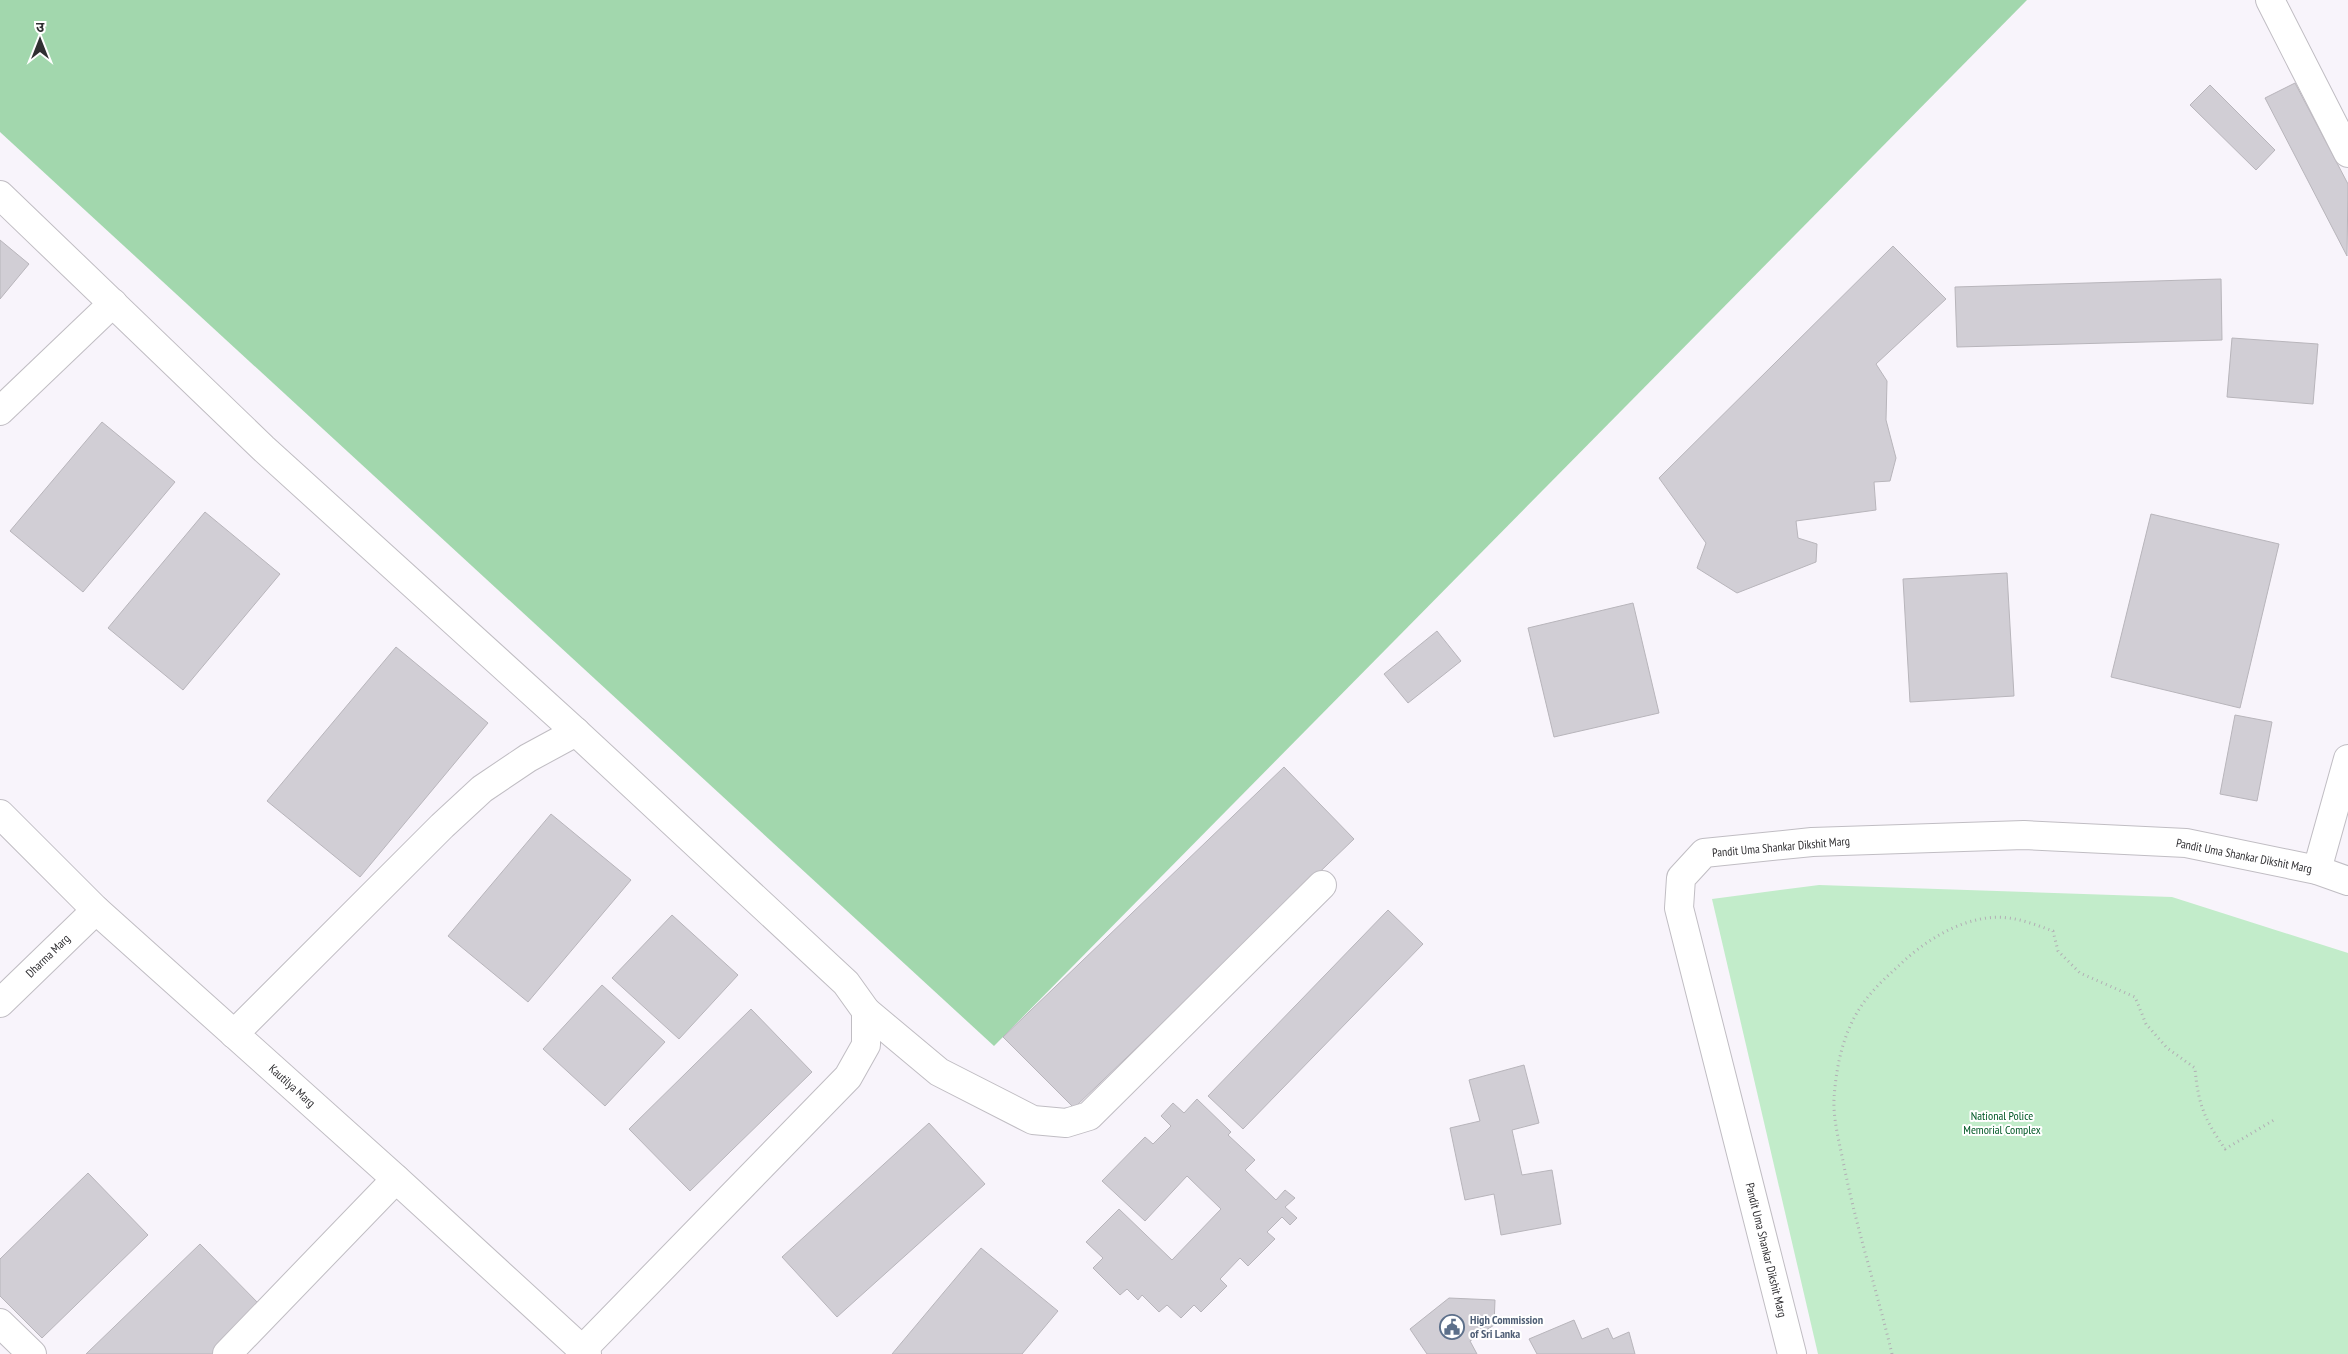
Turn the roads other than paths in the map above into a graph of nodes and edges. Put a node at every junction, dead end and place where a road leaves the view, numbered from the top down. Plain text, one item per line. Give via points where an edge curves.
1 (2270, 0) edge
2 (2348, 153) edge
3 (0, 195) edge
4 (114, 303) junction
5 (0, 411) edge
6 (576, 732) junction
7 (2348, 759) edge
8 (0, 814) edge
9 (2316, 870) junction
10 (2348, 881) edge
11 (1322, 885) dead end
12 (96, 910) junction
13 (0, 1003) edge
14 (866, 1011) junction
15 (234, 1034) junction
16 (396, 1180) junction
17 (0, 1323) edge
18 (584, 1352) edge
19 (32, 1354) edge
20 (227, 1354) edge
21 (1792, 1354) edge

1 - 2 street
3 - 4 street
4 - 5 street
4 - 6 street via 263,448
6 - 14 street via 846,983
6 - 15 street via 528,758 482,789
7 - 9 street
8 - 12 street, Kautilya Marg
9 - 10 street, Pandit Uma Shankar Dikshit Marg
9 - 21 street, Pandit Uma Shankar Dikshit Marg via 2186,843 2024,835 1812,842 1704,853 1681,878 1679,908
11 - 14 street via 1089,1116 1066,1123 1033,1120 939,1072
12 - 13 street, Dharma Marg
12 - 15 street, Kautilya Marg
14 - 18 street via 866,1045 848,1077
15 - 16 street, Kautilya Marg
16 - 18 street, Kautilya Marg
16 - 20 street
17 - 19 street

